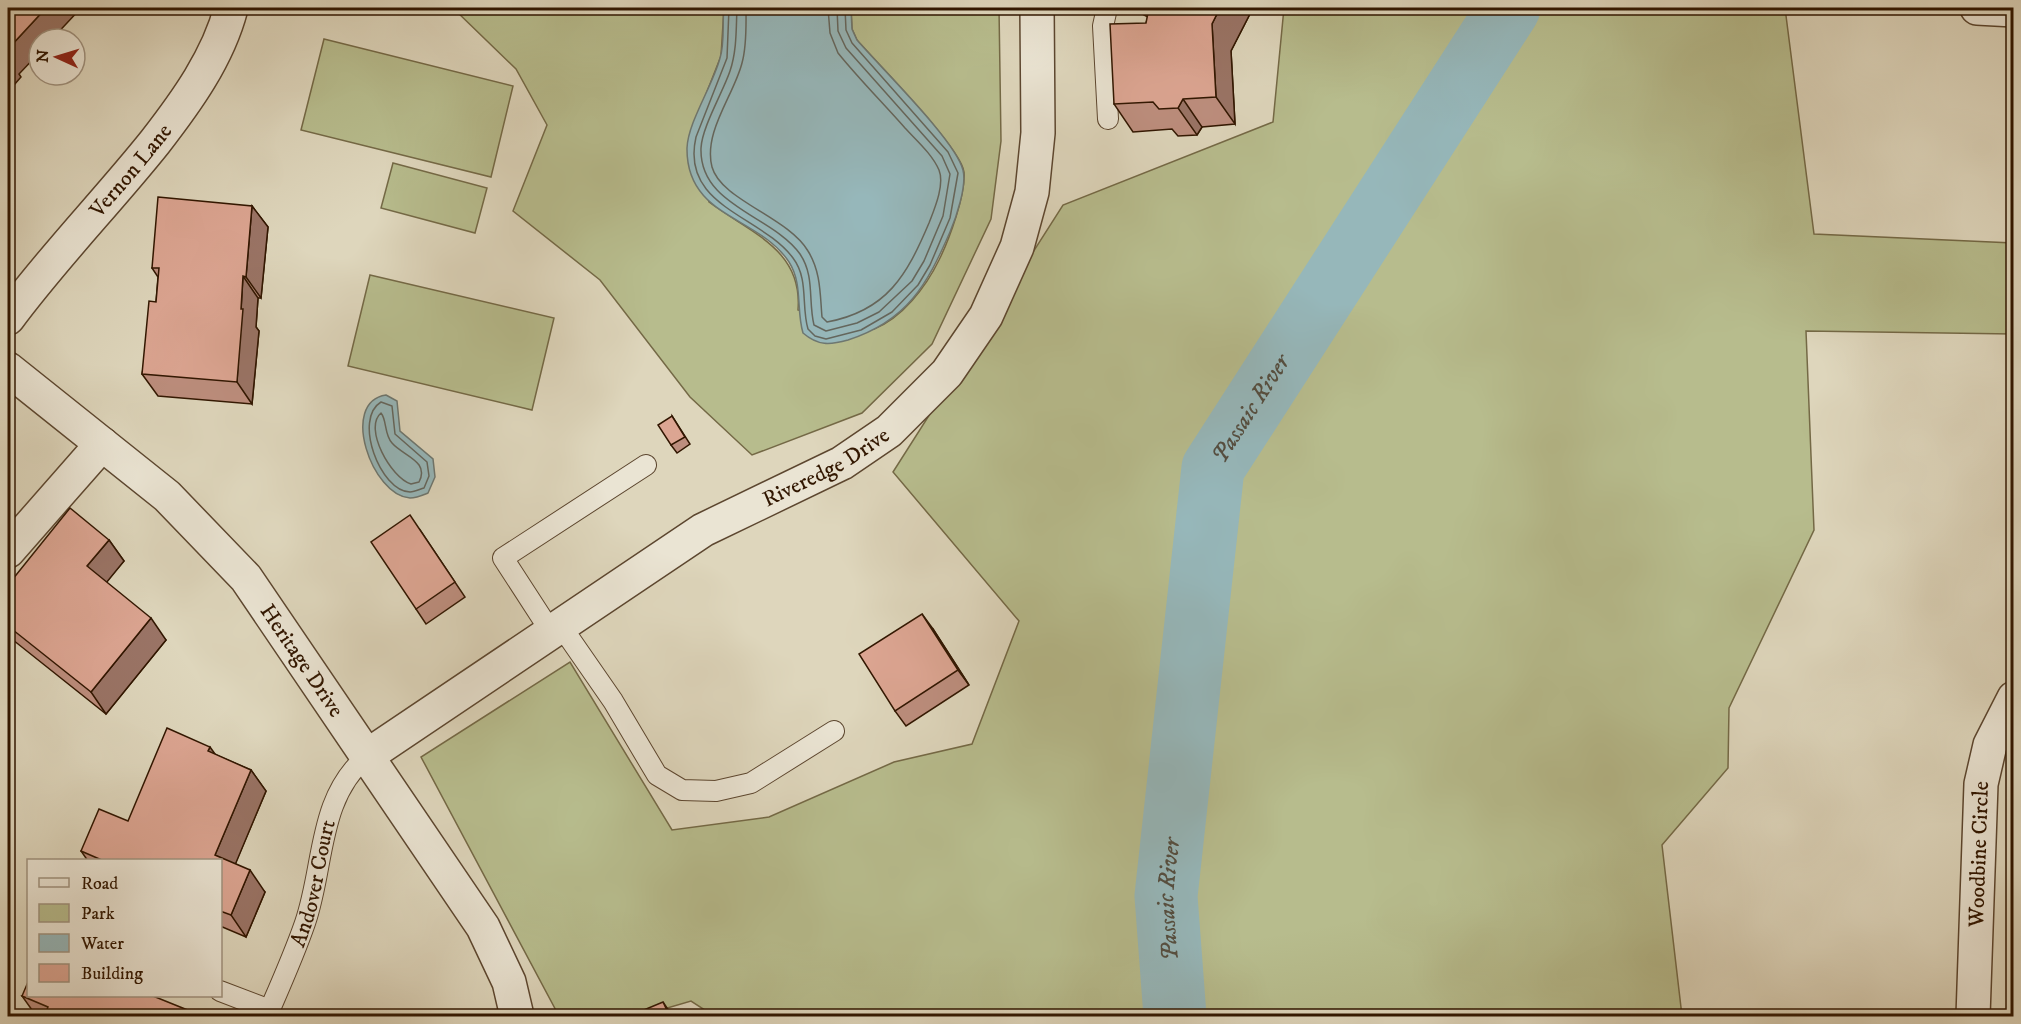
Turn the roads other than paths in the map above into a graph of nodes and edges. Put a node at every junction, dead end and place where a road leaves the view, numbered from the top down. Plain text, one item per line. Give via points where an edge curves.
1 (231, 8) edge
2 (1037, 8) edge
3 (1107, 8) edge
4 (1977, 8) edge
5 (2013, 9) edge
6 (1108, 119) dead end
7 (8, 318) edge
8 (8, 369) edge
9 (102, 444) junction
10 (646, 465) dead end
11 (8, 551) edge
12 (556, 629) junction
13 (2013, 698) edge
14 (834, 732) dead end
15 (367, 756) junction
16 (222, 992) edge
17 (268, 1013) edge
18 (517, 1017) edge
19 (1973, 1017) edge

1 - 7 street, Vernon Lane via 218,46 183,105
2 - 12 street, Riveredge Drive via 1038,133 1032,192 1017,247 986,316 947,373 889,431 842,464 704,530
3 - 6 lane via 1103,26
4 - 5 street
8 - 9 street, Heritage Drive
9 - 11 street
9 - 15 street, Heritage Drive via 167,496 246,578
10 - 12 lane via 503,558
12 - 14 lane via 613,701 657,775 682,790 716,791 751,783
12 - 15 street, Riveredge Drive
13 - 19 street, Woodbine Circle via 1990,745 1981,784
15 - 17 lane, Andover Court via 351,770 330,809 305,923
15 - 18 street, Heritage Drive via 483,927 509,982
16 - 17 lane

